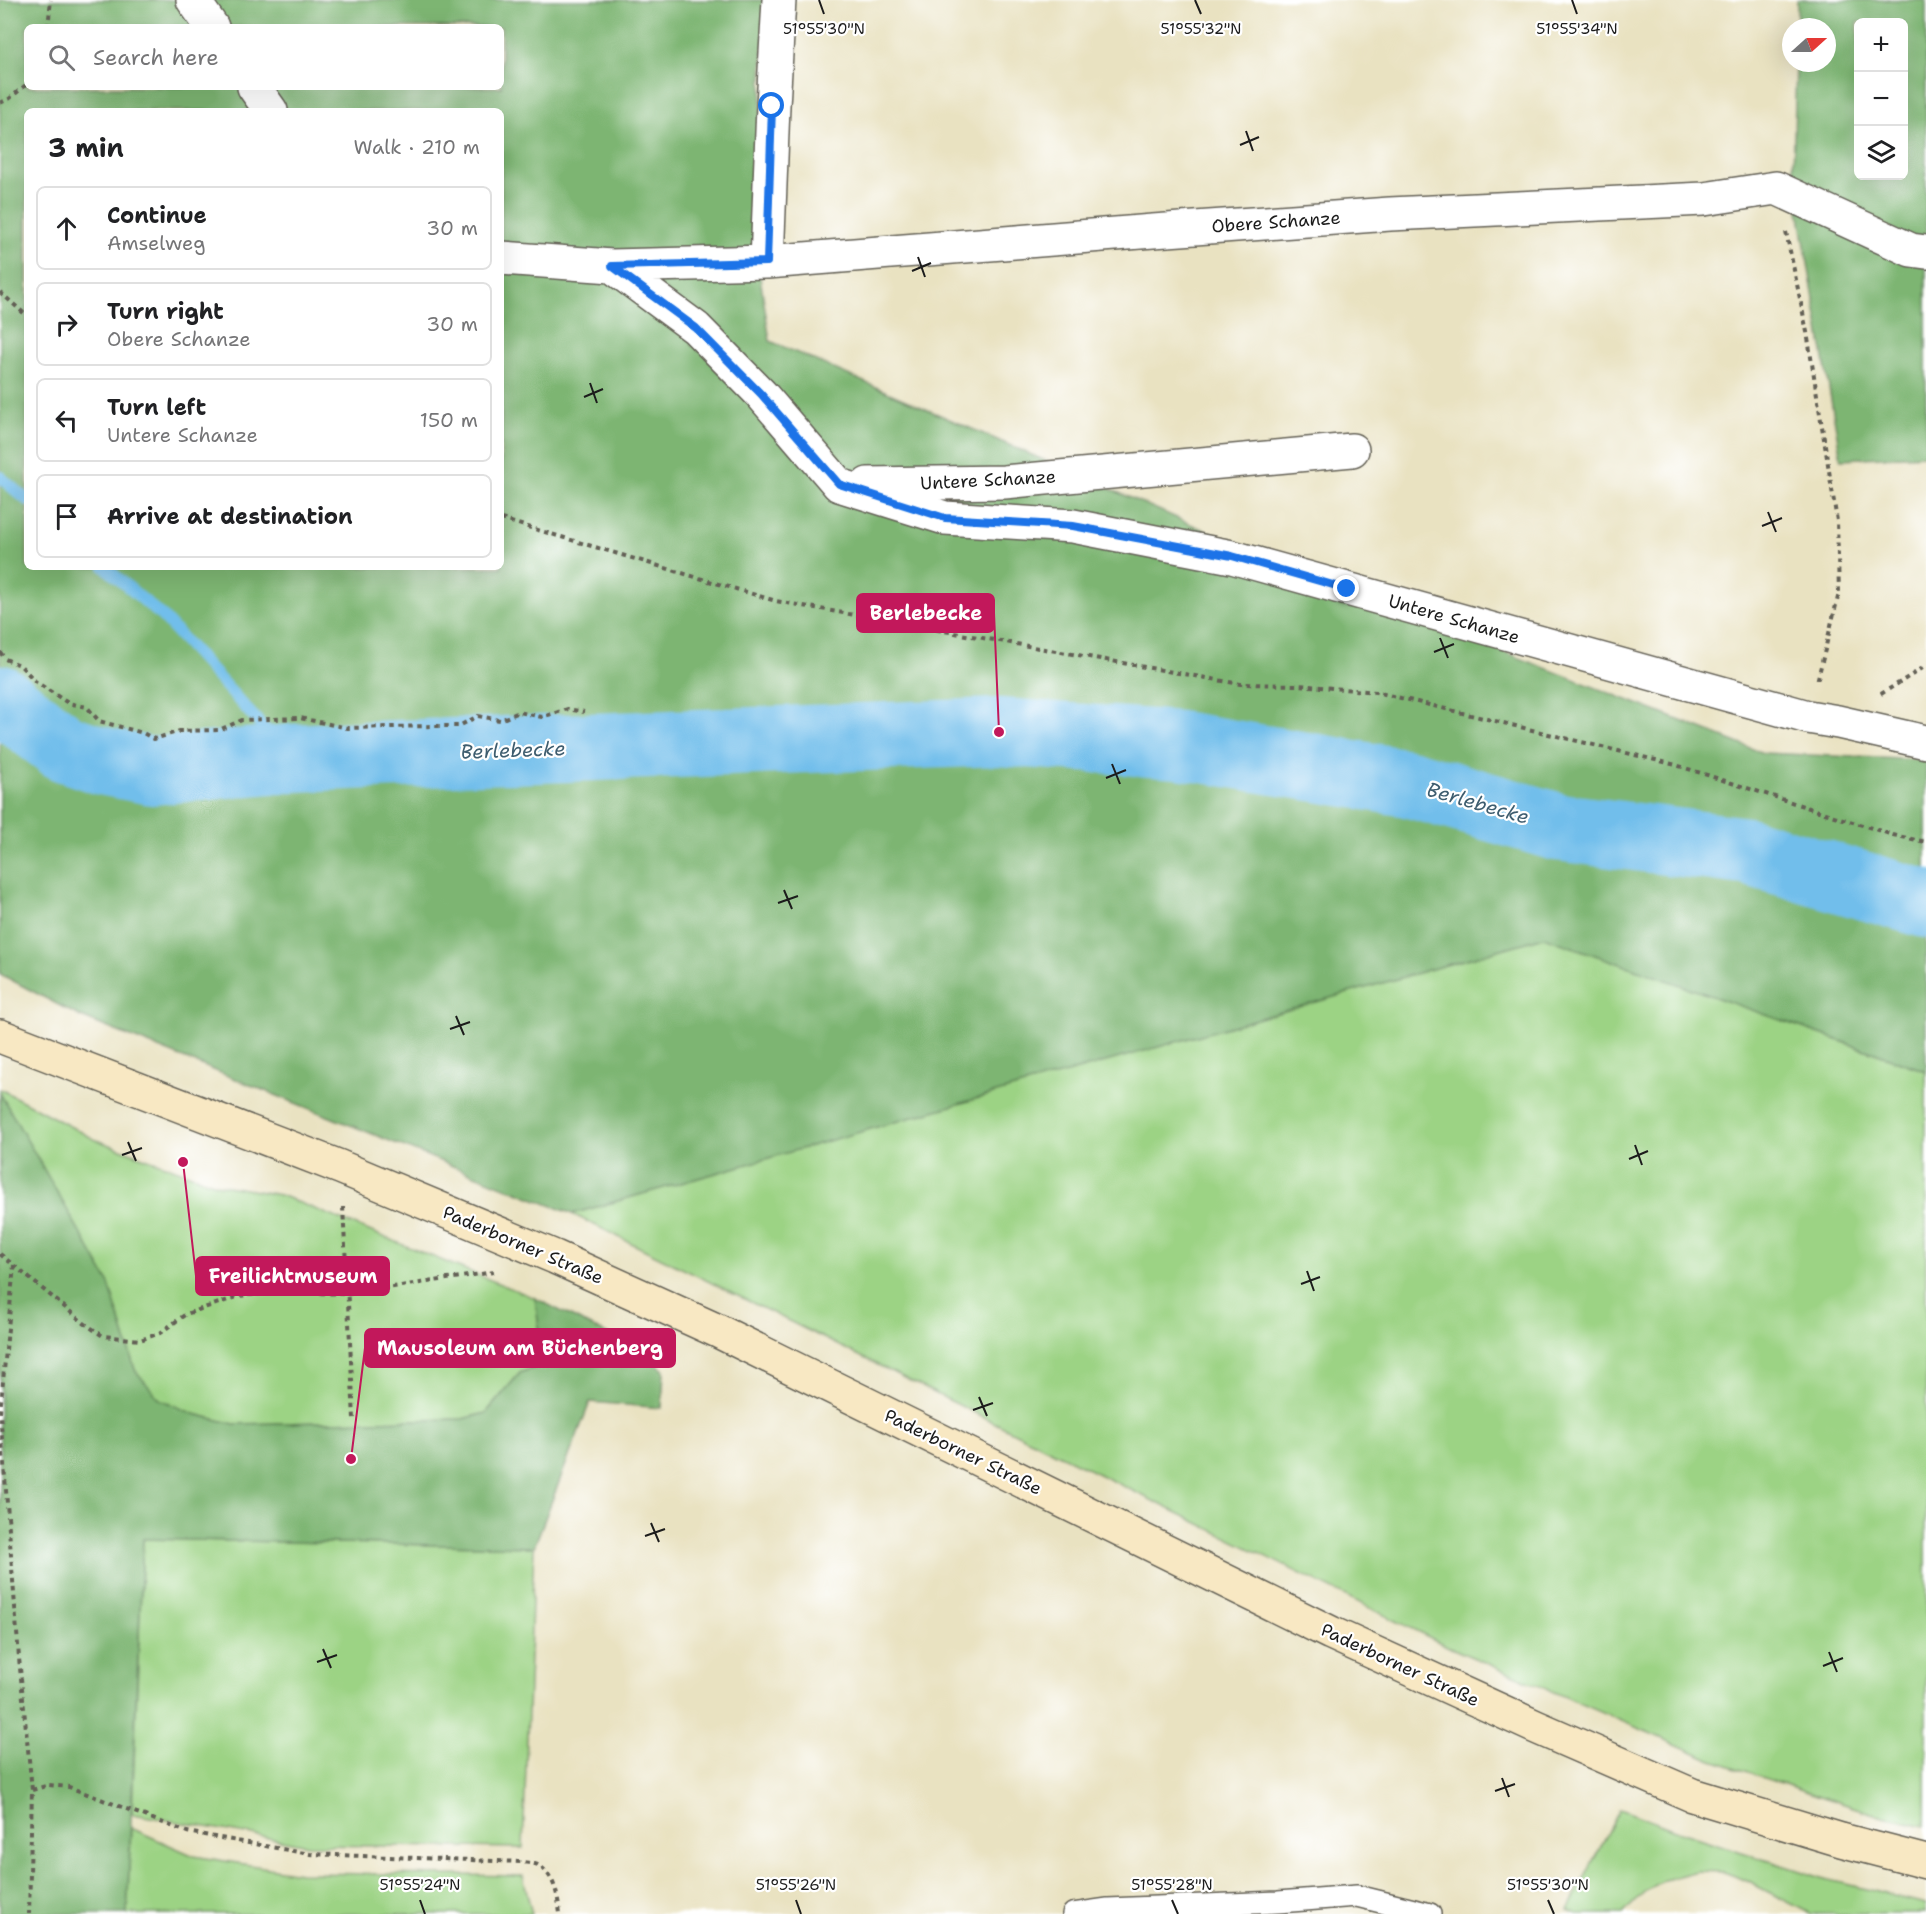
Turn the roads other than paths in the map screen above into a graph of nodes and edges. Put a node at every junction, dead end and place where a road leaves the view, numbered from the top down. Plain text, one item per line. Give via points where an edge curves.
1 (193, 0) edge
2 (779, 0) edge
3 (210, 24) edge
4 (256, 90) edge
5 (269, 108) edge
6 (1926, 252) edge
7 (504, 259) edge
8 (767, 262) junction
9 (612, 266) junction
10 (1352, 450) dead end
11 (839, 484) junction
12 (1926, 742) edge
13 (0, 1036) edge
14 (1926, 1862) edge
15 (1073, 1914) edge
16 (1430, 1914) edge

1 - 3 street
2 - 8 street
4 - 5 street
6 - 8 street, Obere Schanze via 1911,250 1776,188 1704,199 1390,214
7 - 9 street
8 - 9 street, Obere Schanze
9 - 11 street via 696,328 761,394
10 - 11 street, Untere Schanze via 1004,482
11 - 12 street, Untere Schanze via 945,518 1073,526 1232,556 1808,717
13 - 14 main road, Paderborner Straße via 340,1167 555,1257 718,1331 1331,1633 1692,1795
15 - 16 lane via 1357,1896

